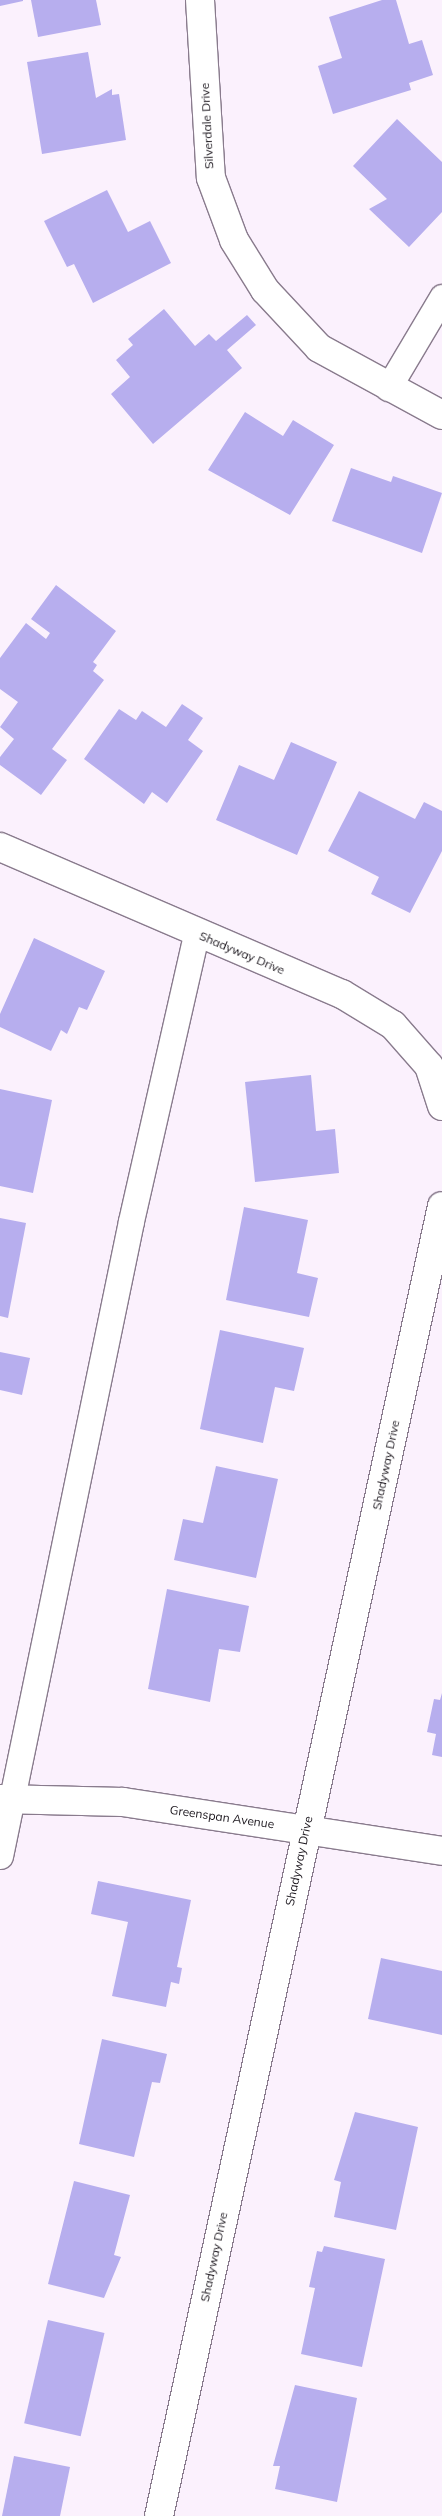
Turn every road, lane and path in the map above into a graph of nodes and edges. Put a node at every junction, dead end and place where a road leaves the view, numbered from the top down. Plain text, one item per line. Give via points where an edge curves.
1 (200, 0) edge
2 (442, 297) edge
3 (388, 388) junction
4 (442, 415) edge
5 (0, 847) edge
6 (196, 934) junction
7 (442, 1106) edge
8 (442, 1206) edge
9 (6, 1799) edge
10 (306, 1830) junction
11 (442, 1851) edge
12 (0, 1856) edge
13 (159, 2516) edge

1 - 3 street, Silverdale Drive via 211,178 234,240 265,290 319,348
2 - 3 lane
3 - 4 street, Silverdale Drive
5 - 6 street, Shadyway Drive
6 - 7 street, Shadyway Drive via 342,994 393,1025 429,1066
6 - 9 lane
8 - 10 street, Shadyway Drive
9 - 10 street, Greenspan Avenue via 123,1802
9 - 12 lane
10 - 11 street, Greenspan Avenue
10 - 13 street, Shadyway Drive

